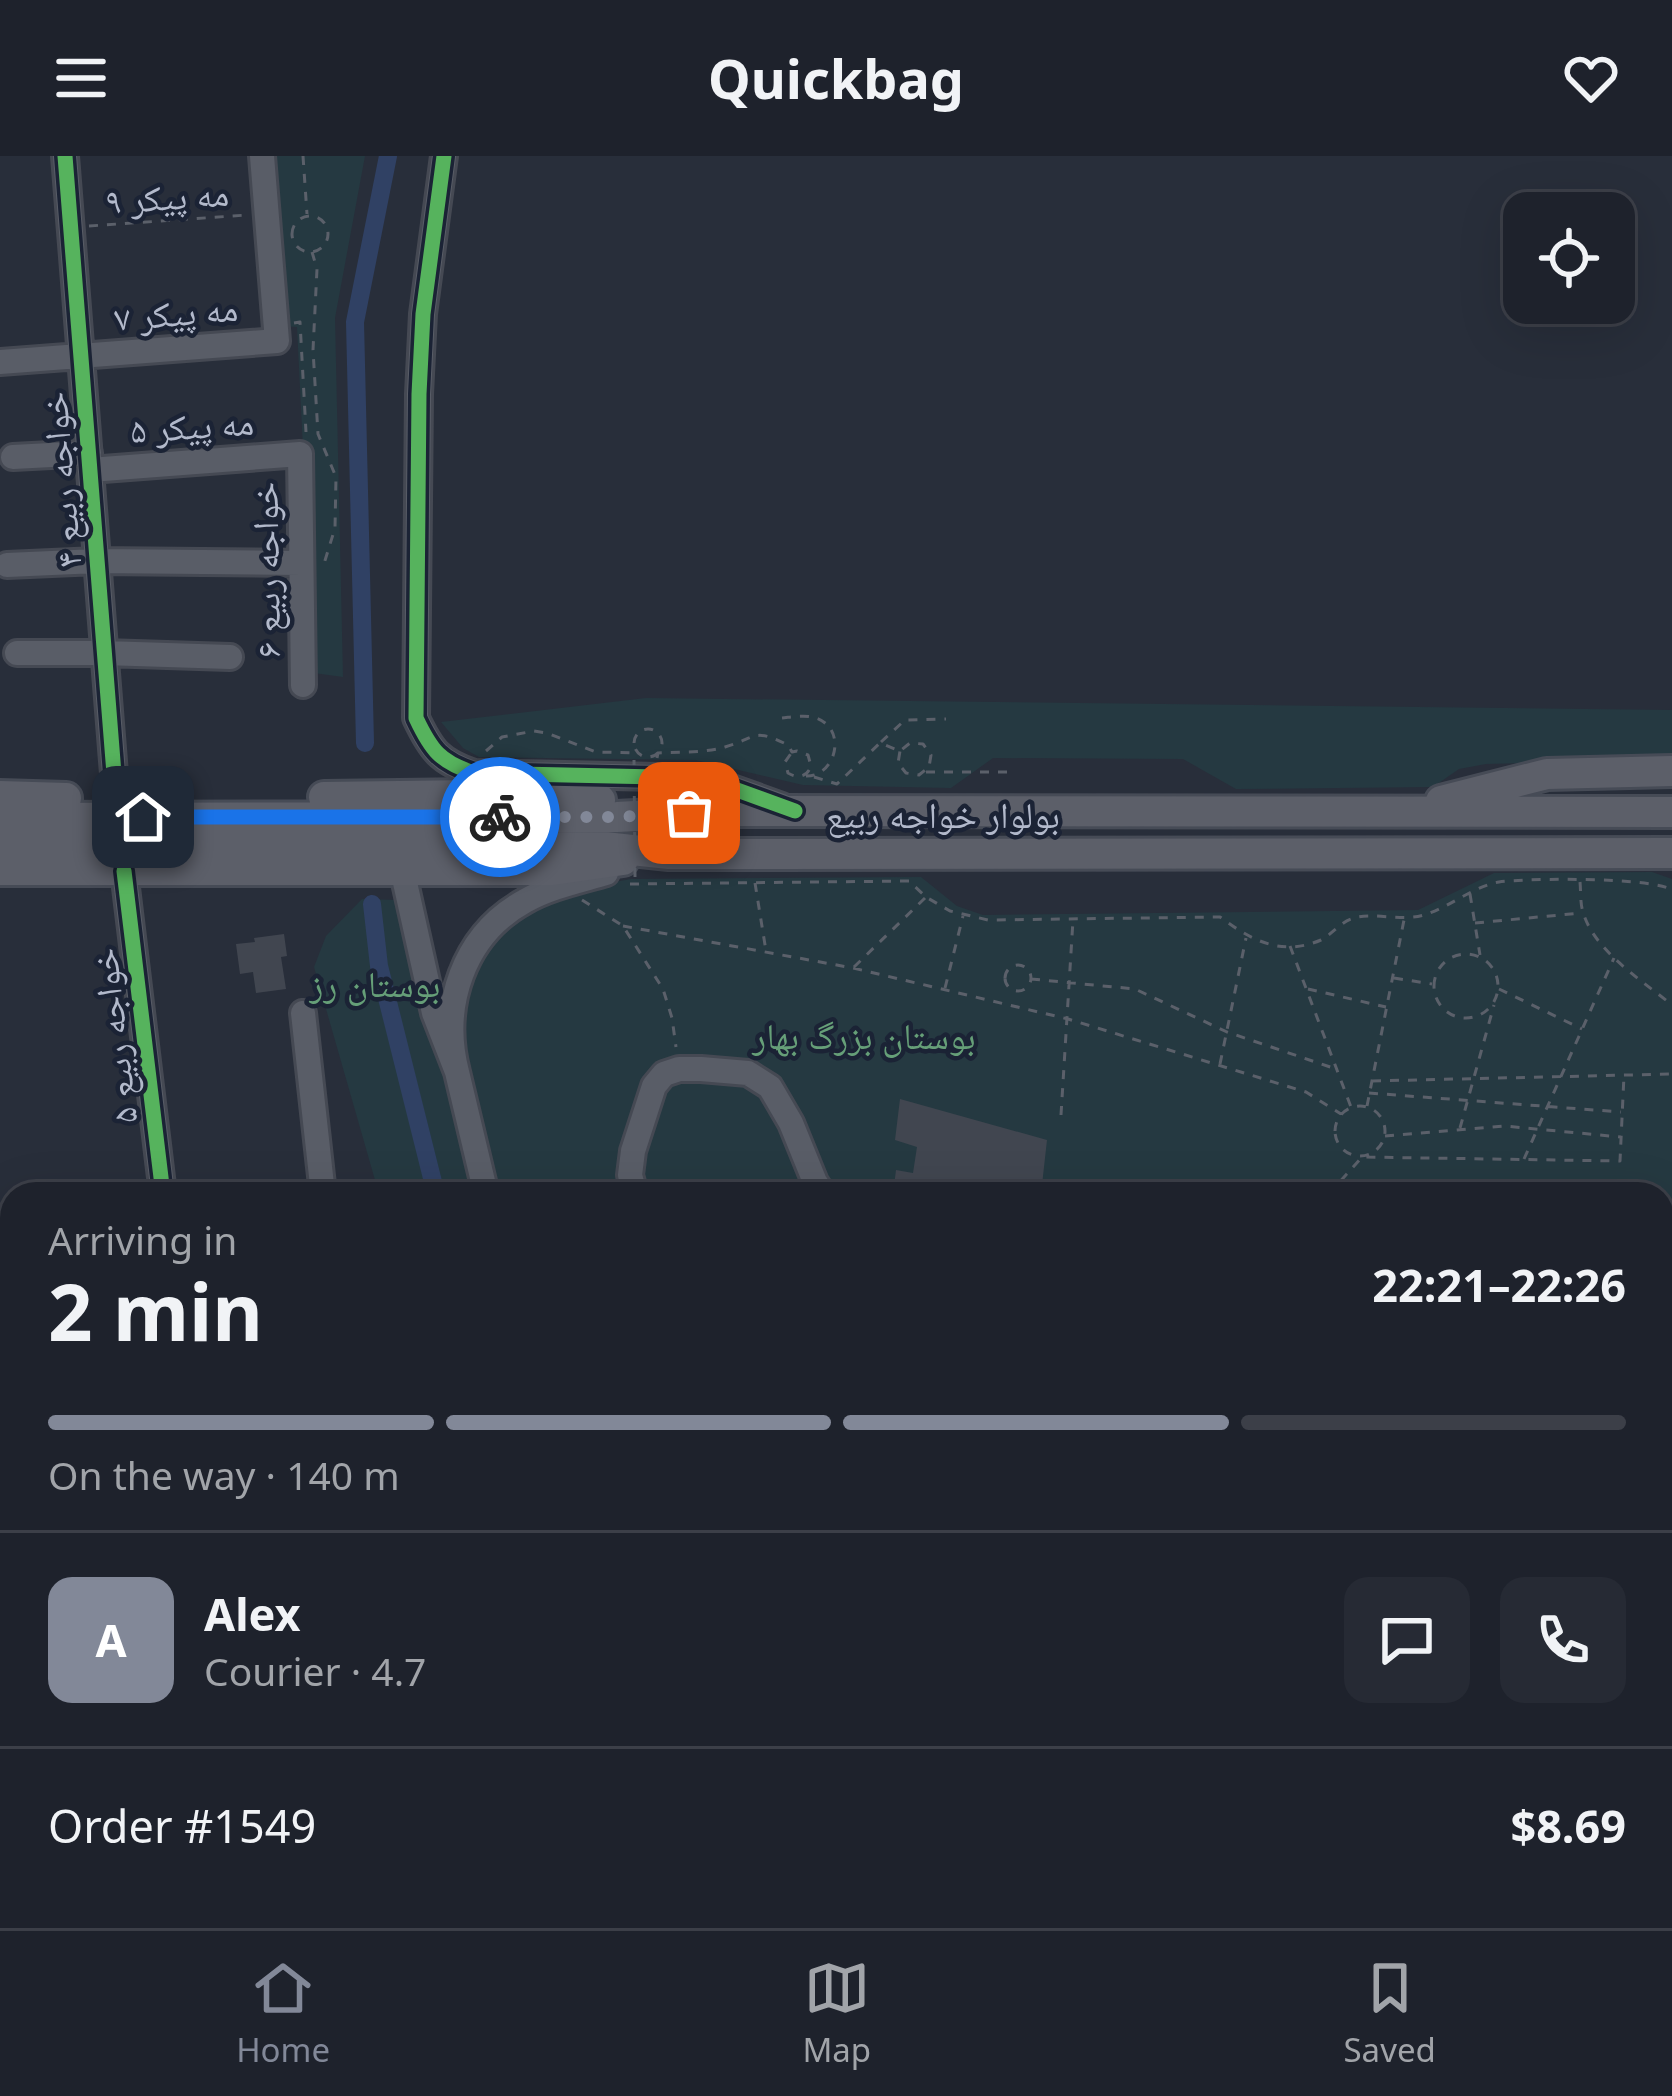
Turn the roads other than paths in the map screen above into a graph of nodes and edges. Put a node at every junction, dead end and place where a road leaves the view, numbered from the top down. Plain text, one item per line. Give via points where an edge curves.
1 (65, 156) edge
2 (262, 156) edge
3 (444, 156) edge
4 (81, 357) junction
5 (0, 362) edge
6 (300, 454) joint
7 (13, 458) dead end
8 (89, 461) junction
9 (97, 561) junction
10 (7, 566) dead end
11 (311, 568) junction
12 (17, 653) dead end
13 (104, 653) junction
14 (230, 657) dead end
15 (303, 686) dead end
16 (1672, 771) edge
17 (0, 796) edge
18 (116, 799) junction
19 (726, 811) junction
20 (795, 811) junction
21 (1397, 812) junction
22 (1672, 812) edge
23 (0, 818) edge
24 (143, 831) junction
25 (0, 844) edge
26 (668, 854) junction
27 (1665, 858) edge
28 (403, 868) junction
29 (0, 870) edge
30 (124, 871) junction
31 (303, 1013) dead end
32 (457, 1072) junction
33 (162, 1182) edge
34 (322, 1182) edge
35 (483, 1182) edge
36 (632, 1182) edge
37 (815, 1182) edge

1 - 4 street, خواجه ربیع ۴
2 - 4 street, مه پیکر ۷ via 277,341
3 - 20 street via 419,394 416,718 424,736 447,764 474,773 704,778
4 - 5 street, مه پیکر ۷
4 - 8 street, خواجه ربیع ۴
6 - 8 street, مه پیکر ۵
6 - 11 street, خواجه ربیع ۶
7 - 8 street, مه پیکر ۵
8 - 9 street, خواجه ربیع ۴
9 - 10 street
9 - 11 street
9 - 13 street, خواجه ربیع ۴
11 - 15 street, خواجه ربیع ۶
12 - 13 street
13 - 14 street
13 - 18 street, خواجه ربیع ۴
16 - 21 main road via 1546,774
17 - 18 main road
18 - 19 main road via 541,794
19 - 20 main road, بولوار خواجه ربیع
19 - 24 main road, بولوار خواجه ربیع
20 - 21 main road, بولوار خواجه ربیع
21 - 22 main road, بولوار خواجه ربیع
23 - 24 main road
24 - 25 main road
24 - 26 main road, بولوار خواجه ربیع via 558,842
26 - 27 main road, بولوار خواجه ربیع
26 - 28 main road via 553,870
26 - 32 street via 560,886 497,921 458,982 450,1036
28 - 30 main road
28 - 32 street via 434,1013
29 - 30 main road
30 - 33 street, خواجه ربیع ۵
31 - 34 street
32 - 35 street
36 - 37 street via 654,1086 679,1069 748,1073 770,1087

